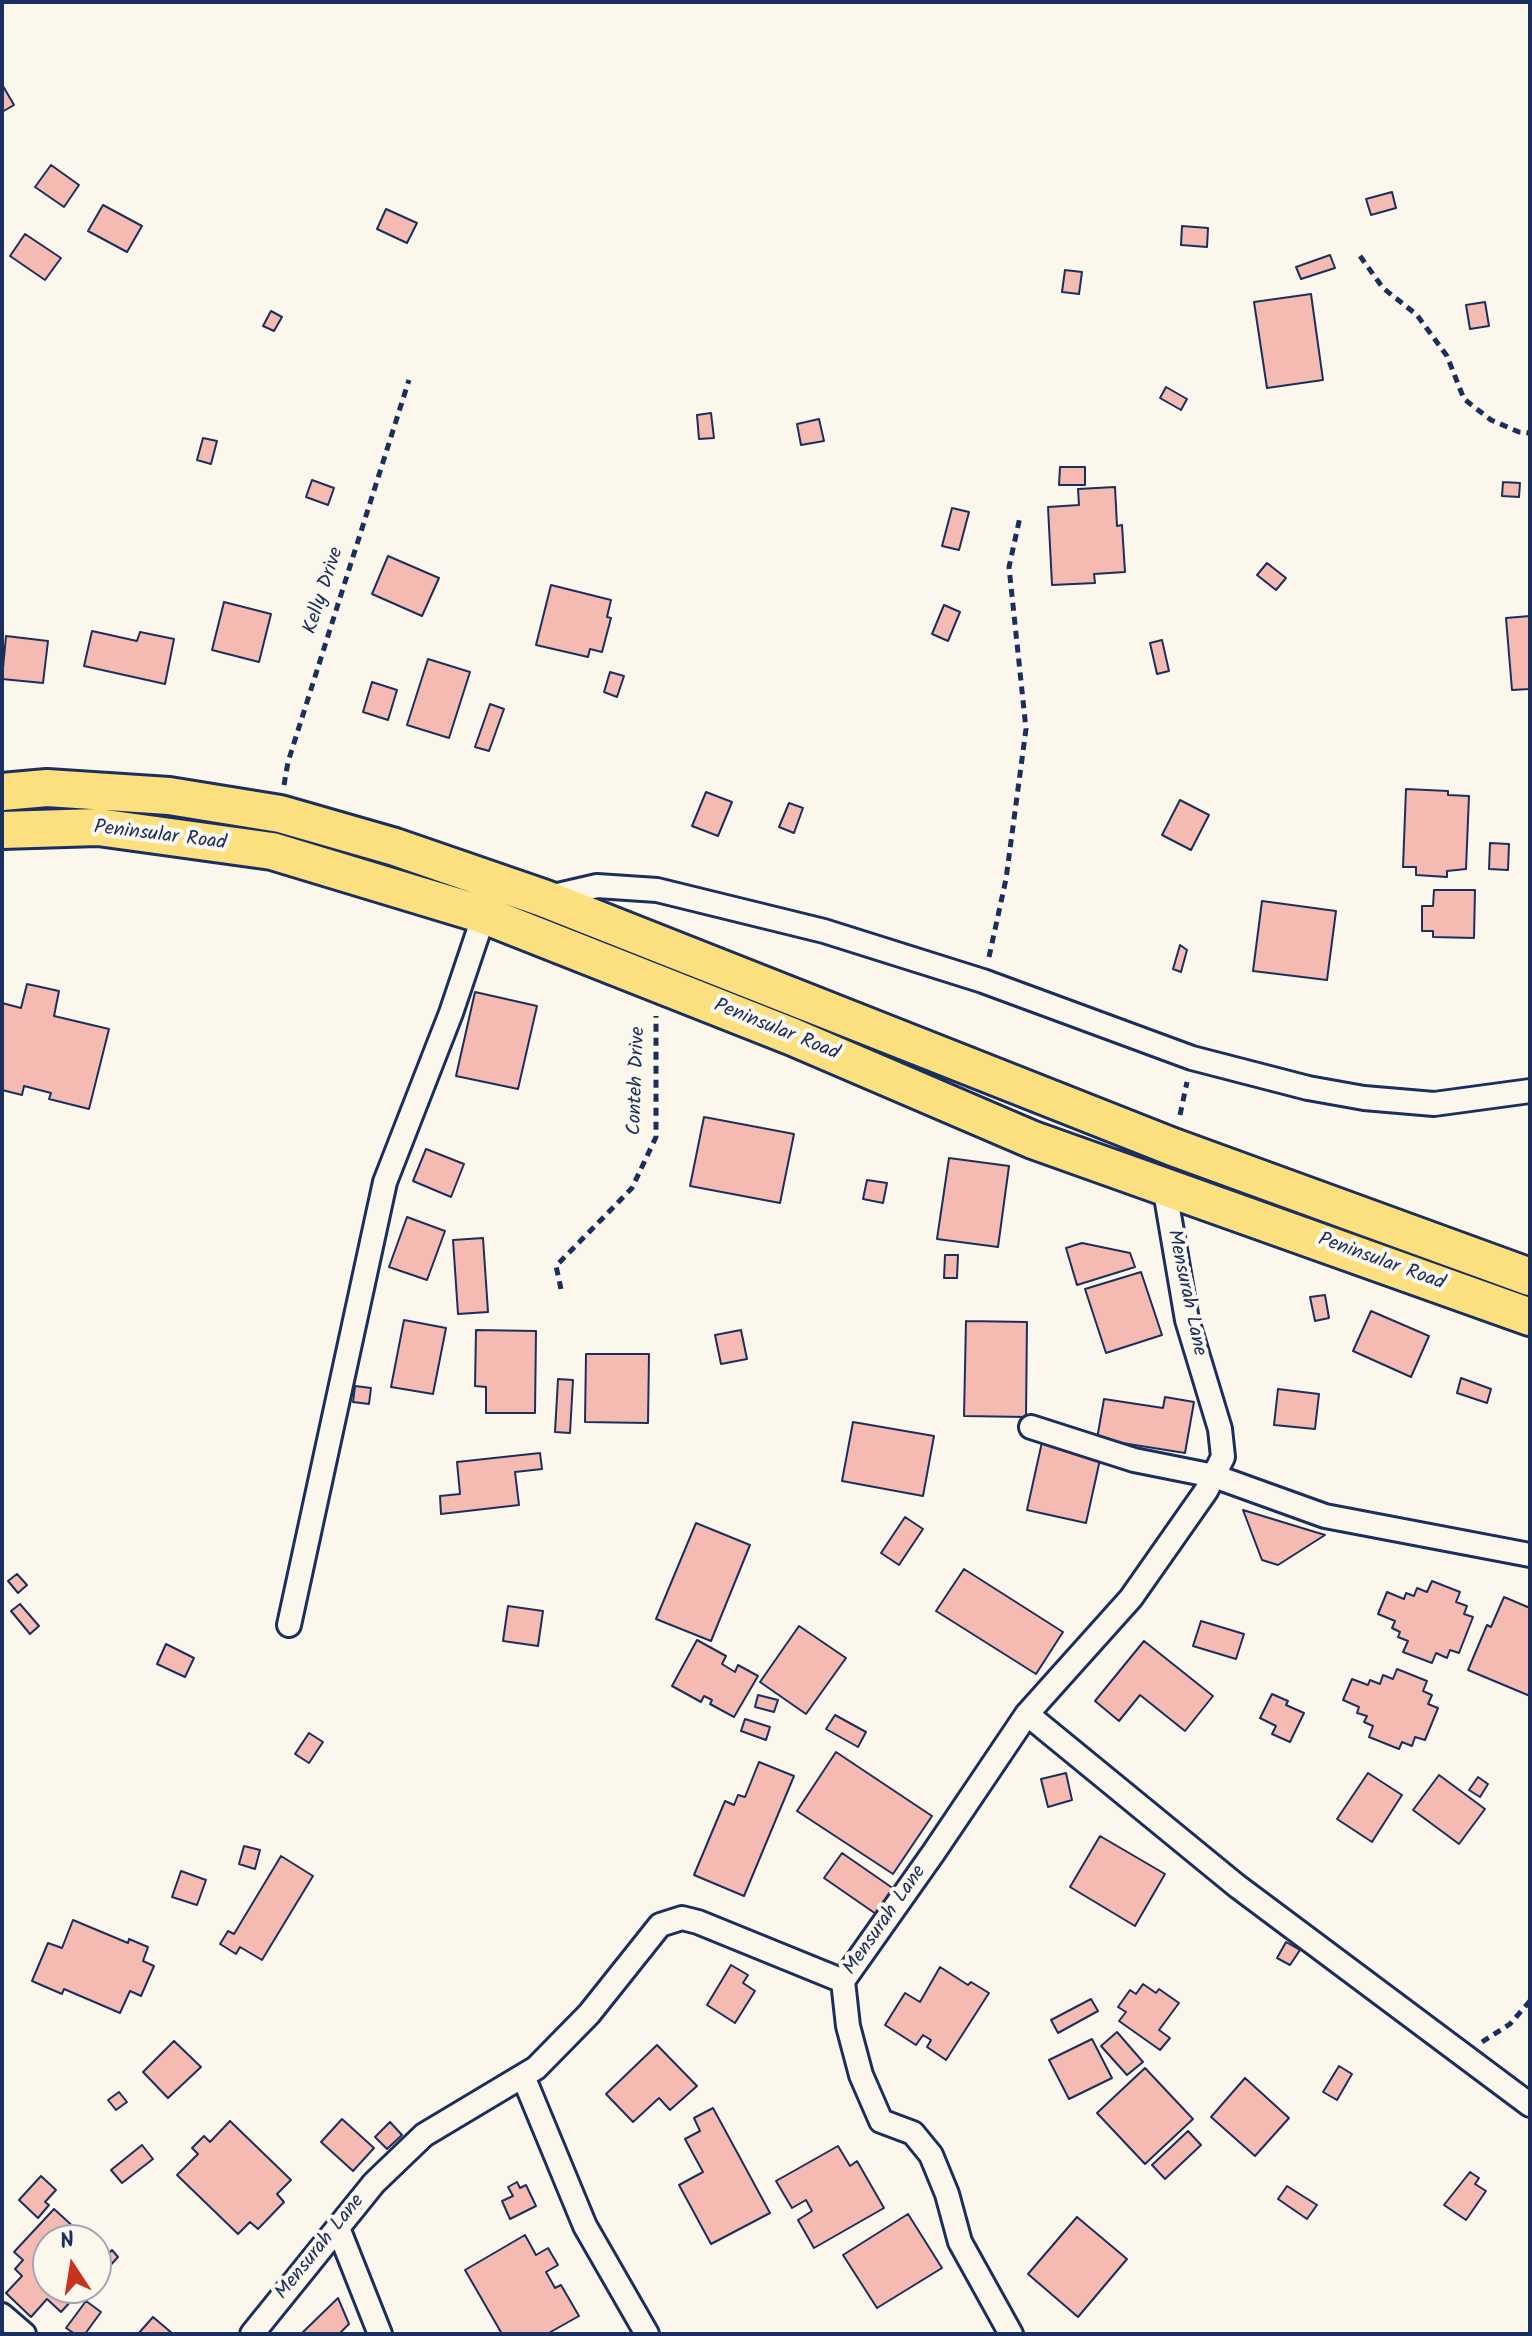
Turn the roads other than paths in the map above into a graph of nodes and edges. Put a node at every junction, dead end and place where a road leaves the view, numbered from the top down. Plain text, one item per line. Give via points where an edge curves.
1 (2, 792) edge
2 (2, 830) edge
3 (543, 898) junction
4 (484, 915) junction
5 (1530, 1091) edge
6 (1164, 1185) junction
7 (1530, 1277) edge
8 (1530, 1317) edge
9 (1031, 1427) dead end
10 (1214, 1476) junction
11 (1530, 1555) edge
12 (289, 1625) dead end
13 (1027, 1714) junction
14 (843, 1981) junction
15 (523, 2076) junction
16 (1530, 2105) edge
17 (338, 2228) junction
18 (2, 2315) edge
19 (24, 2334) edge
20 (252, 2334) edge
21 (380, 2334) edge
22 (647, 2334) edge
23 (1011, 2334) edge

1 - 3 main road, Peninsular Road via 47,788 169,796 280,814
2 - 4 main road, Peninsular Road via 98,827 272,851
3 - 5 street via 597,886 657,890 824,931 983,981 1192,1058 1308,1088 1434,1104
3 - 7 main road, Peninsular Road via 1173,1147
4 - 6 main road, Peninsular Road via 793,1037 1033,1140
4 - 12 street via 385,1182
6 - 8 main road, Peninsular Road
6 - 10 street, Mensurah Lane via 1187,1320 1220,1429 1223,1457
9 - 10 street via 1134,1460
10 - 11 street via 1325,1516
10 - 13 street, Mensurah Lane via 1131,1598
13 - 14 street, Mensurah Lane
13 - 16 street via 1237,1886
14 - 15 street, Mensurah Lane via 682,1918 660,1925 589,2014
14 - 23 street via 861,2075 881,2121 913,2133 931,2155 960,2242
15 - 17 street, Mensurah Lane via 424,2135 374,2183
15 - 22 street via 585,2226
17 - 20 street, Mensurah Lane
17 - 21 street
18 - 19 street

